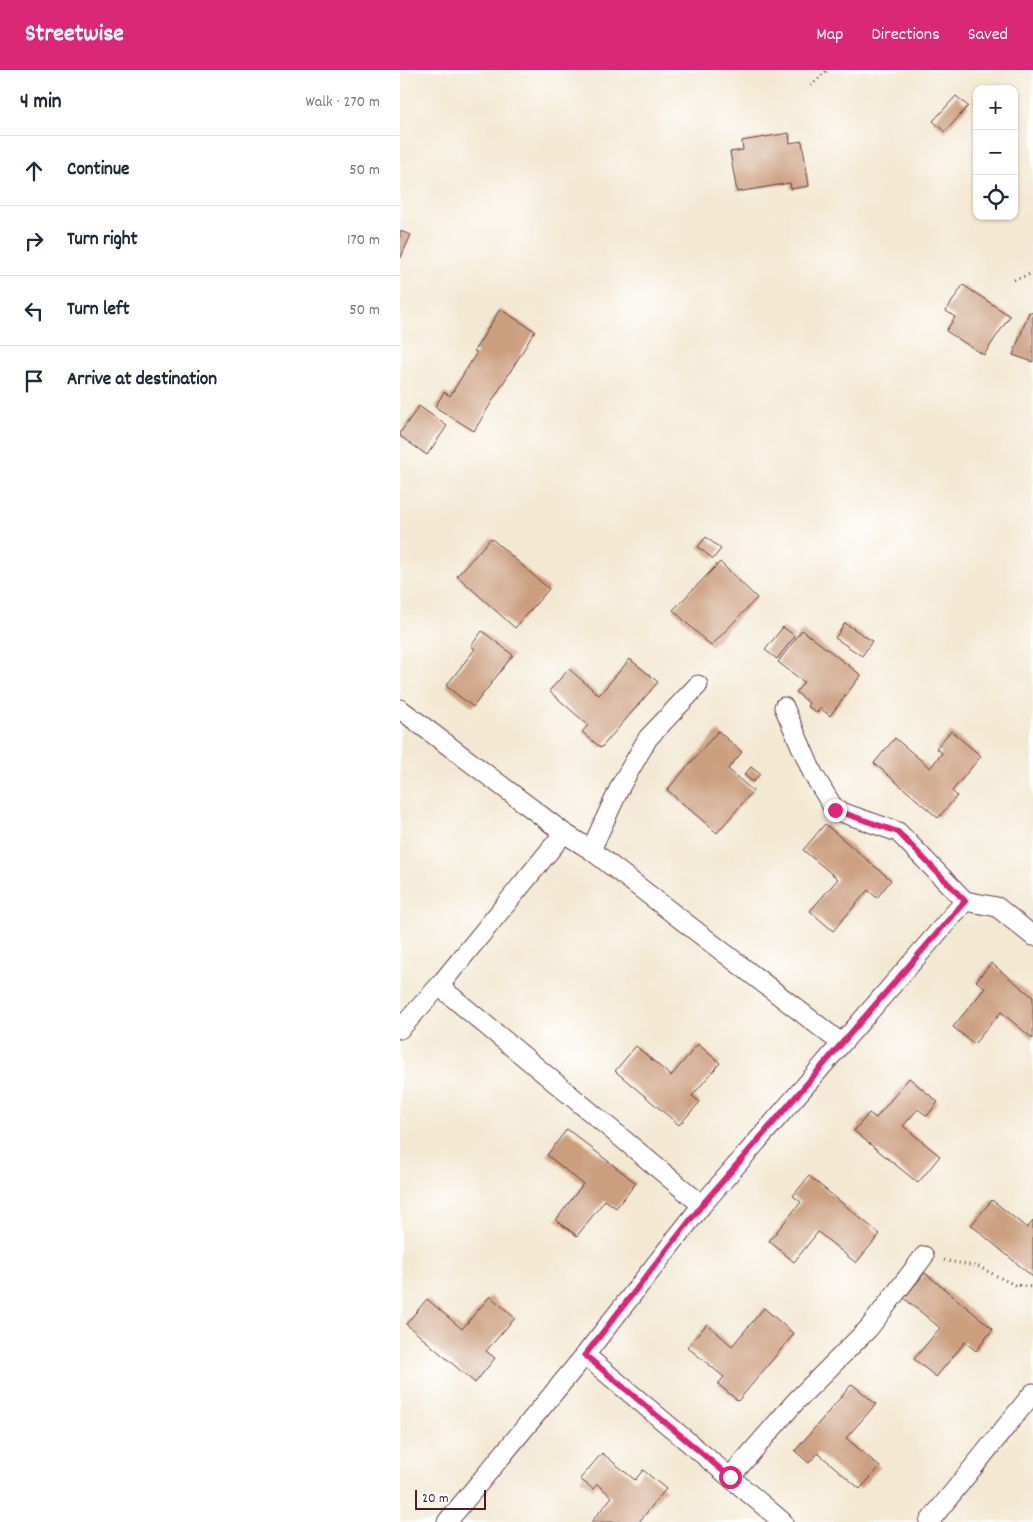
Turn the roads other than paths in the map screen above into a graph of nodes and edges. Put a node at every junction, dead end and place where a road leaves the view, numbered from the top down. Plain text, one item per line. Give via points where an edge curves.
1 (698, 685) dead end
2 (784, 707) dead end
3 (400, 709) edge
4 (564, 833) junction
5 (591, 850) junction
6 (965, 901) junction
7 (1033, 936) edge
8 (439, 986) junction
9 (400, 1029) edge
10 (840, 1043) junction
11 (702, 1205) junction
12 (924, 1256) road end
13 (585, 1355) junction
14 (1033, 1393) edge
15 (730, 1477) junction
16 (447, 1522) edge
17 (783, 1522) edge
18 (929, 1522) edge

1 - 5 street via 648,738 621,785
2 - 6 street via 813,774 835,810 898,832
3 - 4 street
4 - 5 street
4 - 8 street
5 - 10 street
6 - 7 street via 997,907
6 - 10 street
8 - 9 street
8 - 11 street
10 - 11 street
11 - 13 street
12 - 15 street via 869,1328 796,1401
13 - 15 street
13 - 16 street
14 - 18 street
15 - 17 street

